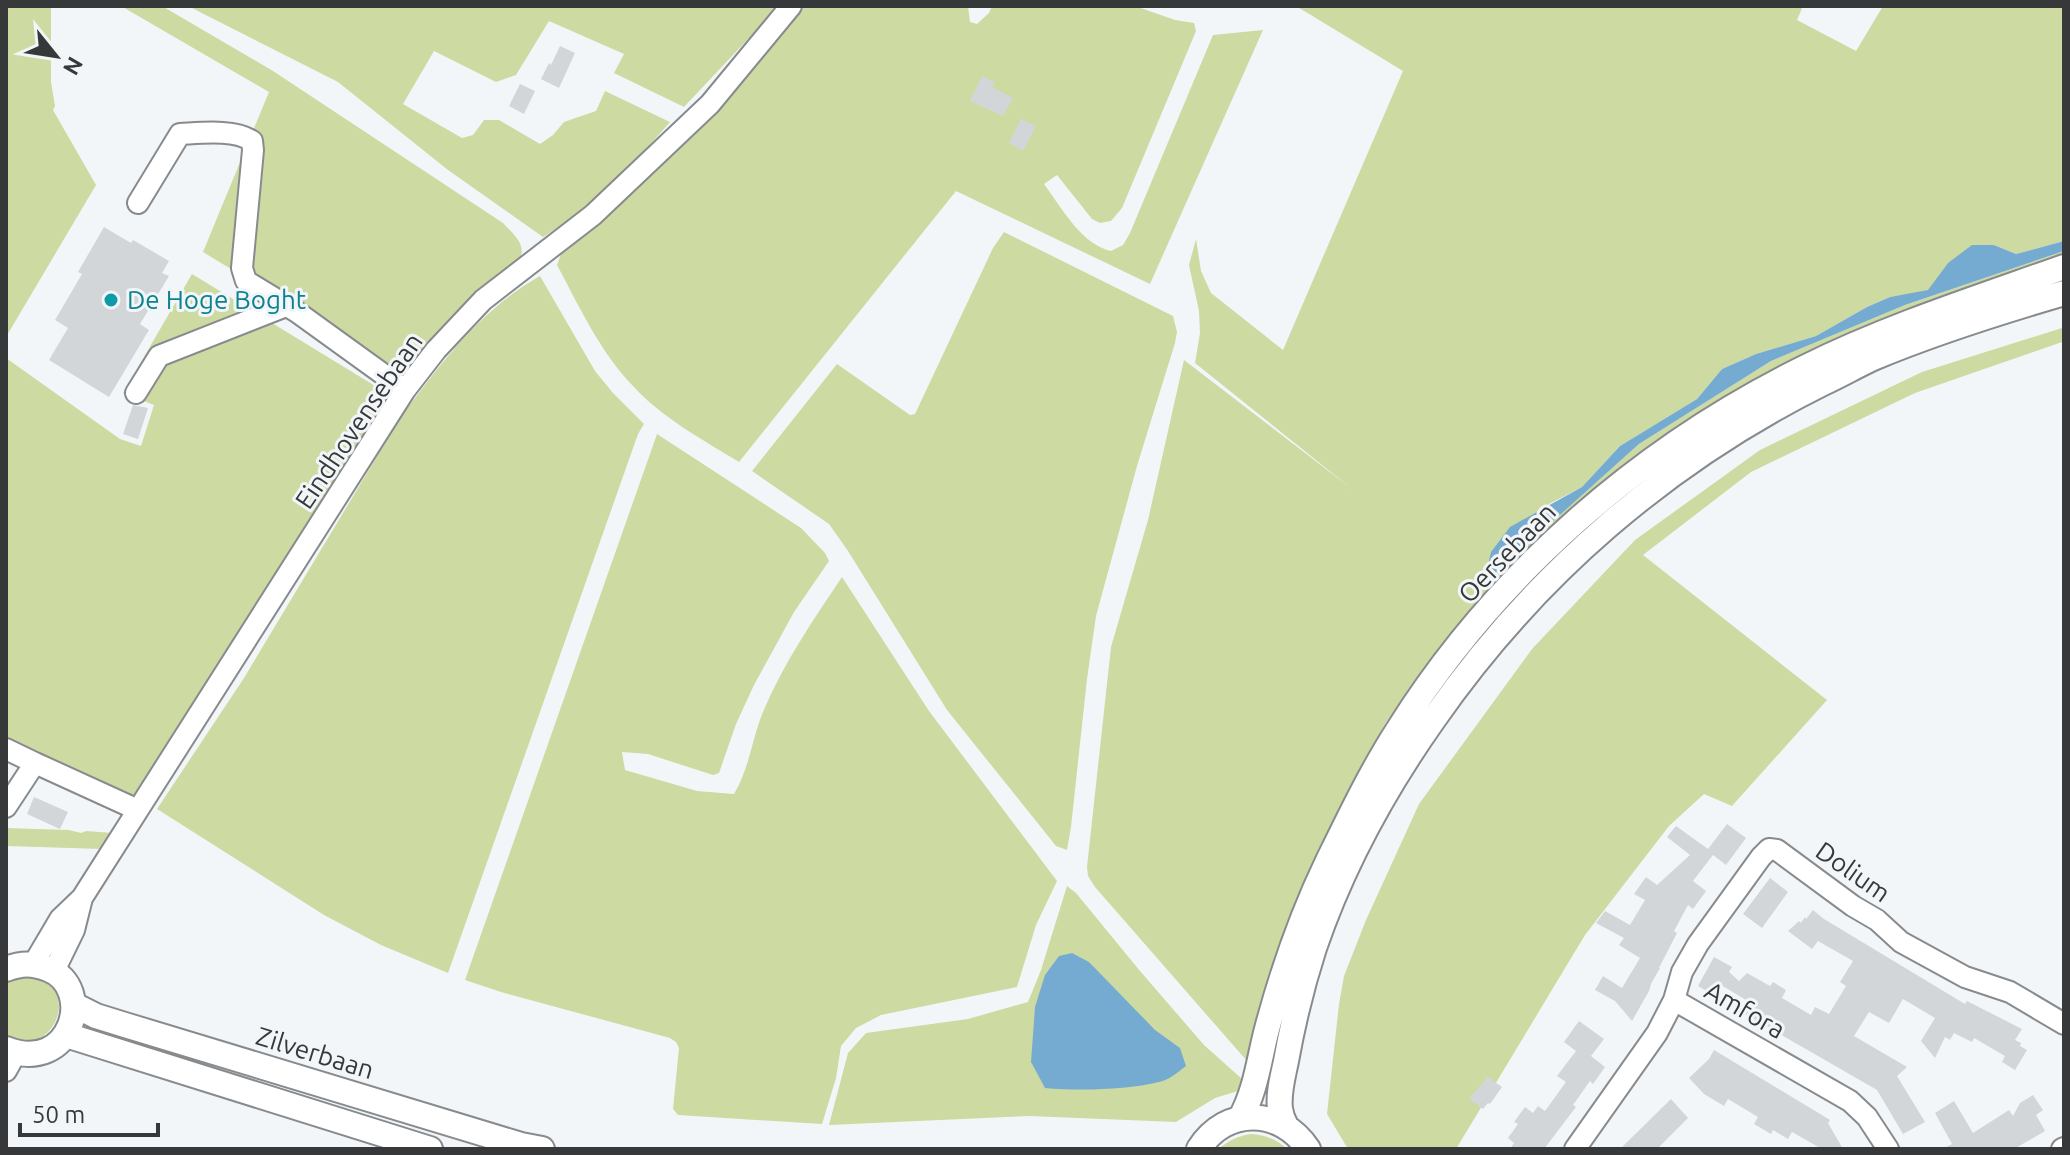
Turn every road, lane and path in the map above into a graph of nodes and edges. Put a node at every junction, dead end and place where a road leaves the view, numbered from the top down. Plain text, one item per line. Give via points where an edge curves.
1 (791, 6) edge
2 (138, 203) dead end
3 (2064, 267) edge
4 (2064, 293) edge
5 (286, 306) junction
6 (405, 390) junction
7 (136, 393) dead end
8 (6, 749) edge
9 (35, 763) junction
10 (6, 807) edge
11 (138, 810) junction
12 (44, 967) junction
13 (6, 969) edge
14 (1674, 1000) junction
15 (74, 1005) junction
16 (2064, 1024) edge
17 (66, 1035) junction
18 (9, 1058) edge
19 (1240, 1119) junction
20 (1286, 1126) junction
21 (430, 1149) edge
22 (542, 1149) edge
23 (1199, 1149) edge
24 (1308, 1149) edge
25 (1575, 1149) edge
26 (1888, 1149) edge

1 - 6 street, Eindhovensebaan via 710,104 593,215 483,300
2 - 5 street via 180,134 243,135 252,141 242,268 246,281
3 - 19 main road, Oersebaan via 1900,325 1778,381 1639,470 1528,566 1432,681 1366,787 1303,921
4 - 20 main road, Oersebaan via 1871,359 1787,401 1649,490 1544,584 1439,711 1356,847 1323,922 1298,1002 1279,1095
5 - 6 street
5 - 7 street via 159,356
6 - 11 street, Eindhovensebaan
8 - 9 street
9 - 10 street
9 - 11 street
11 - 12 street, Eindhovensebaan via 82,898 74,930
12 - 13 main road via 18,964
12 - 15 main road via 68,986
14 - 16 street, Dolium via 1698,944 1769,849 1877,920 1901,942 1965,977 2010,992
14 - 25 street, Amfora via 1657,1033
14 - 26 street, Amfora via 1850,1101
15 - 17 main road
15 - 22 main road, Zilverbaan via 96,1016
17 - 18 main road via 44,1052
17 - 21 main road
19 - 20 main road via 1262,1118
19 - 23 main road via 1213,1132
20 - 24 main road

